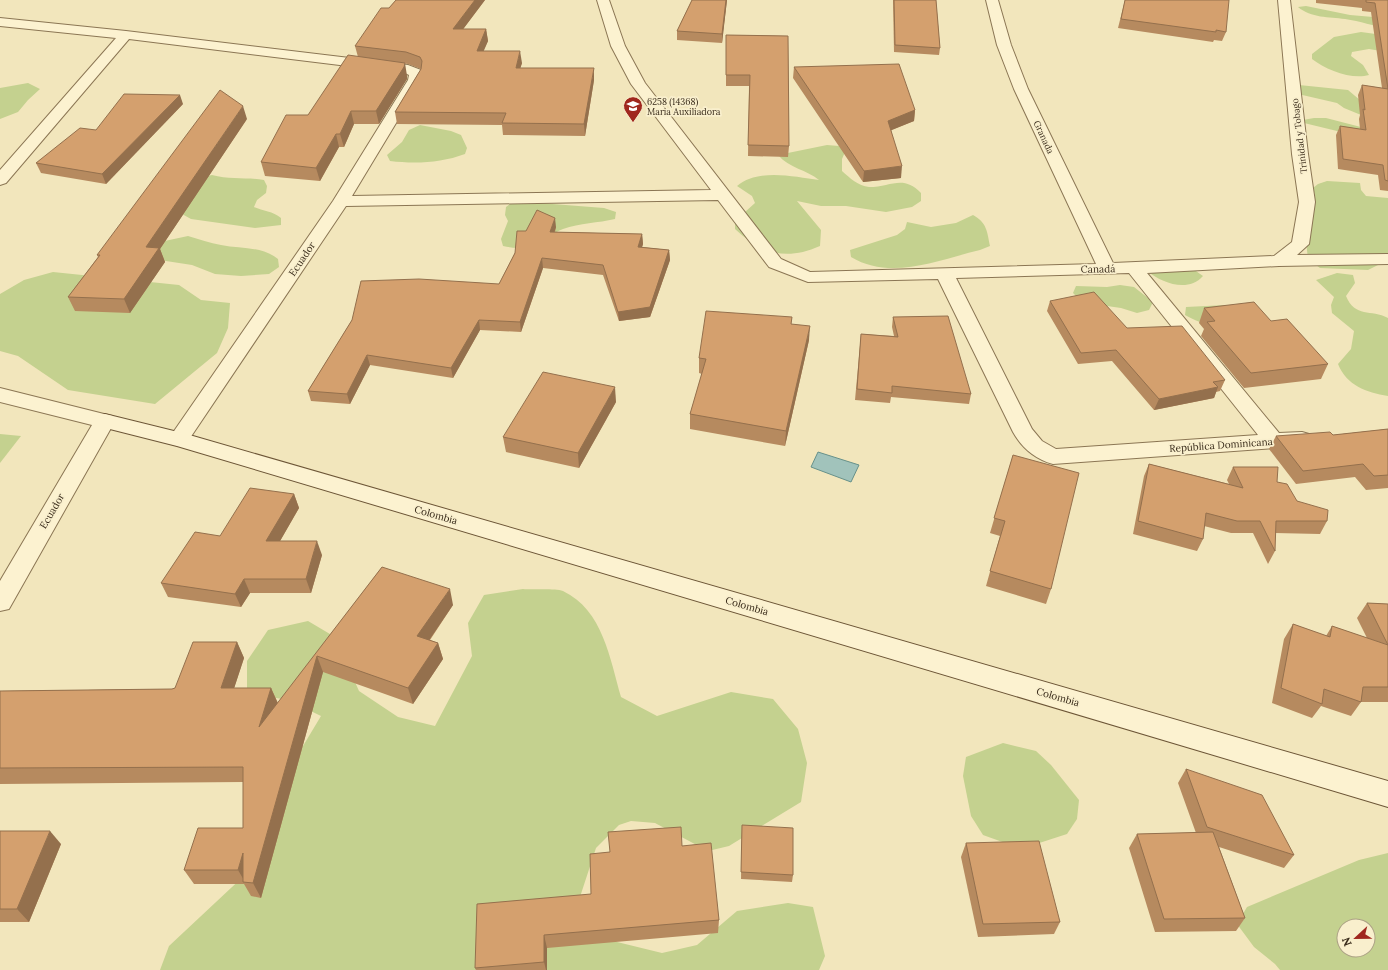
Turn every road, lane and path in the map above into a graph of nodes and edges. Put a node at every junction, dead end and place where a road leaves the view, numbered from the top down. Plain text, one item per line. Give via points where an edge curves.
1 (603, 0) edge
2 (992, 0) edge
3 (1284, 0) edge
4 (0, 22) edge
5 (126, 35) junction
6 (0, 180) edge
7 (723, 196) junction
8 (341, 201) junction
9 (1388, 259) edge
10 (1279, 261) junction
11 (1134, 268) junction
12 (1107, 269) junction
13 (944, 273) junction
14 (0, 395) edge
15 (105, 421) junction
16 (1320, 438) edge
17 (179, 439) junction
18 (1274, 441) junction
19 (0, 602) edge
20 (1388, 794) edge

1 - 7 street via 618,46 638,84
2 - 12 street, Granada via 1004,45 1021,89
3 - 10 street, Trinidad y Tobago via 1307,202 1300,244
4 - 5 street
5 - 6 street
5 - 8 street, Ecuador via 408,69 416,73 415,80
7 - 8 street
7 - 13 street, Canadá via 775,263 808,277
8 - 17 street, Ecuador
9 - 10 street, Canadá
10 - 11 street, Canadá
11 - 12 street, Canadá
11 - 18 street
12 - 13 street, Canadá
13 - 18 street, República Dominicana via 1023,432 1034,446 1053,457
14 - 15 street, Colombia
15 - 17 street, Colombia
15 - 19 street, Ecuador
16 - 18 street, República Dominicana
17 - 20 street, Colombia

